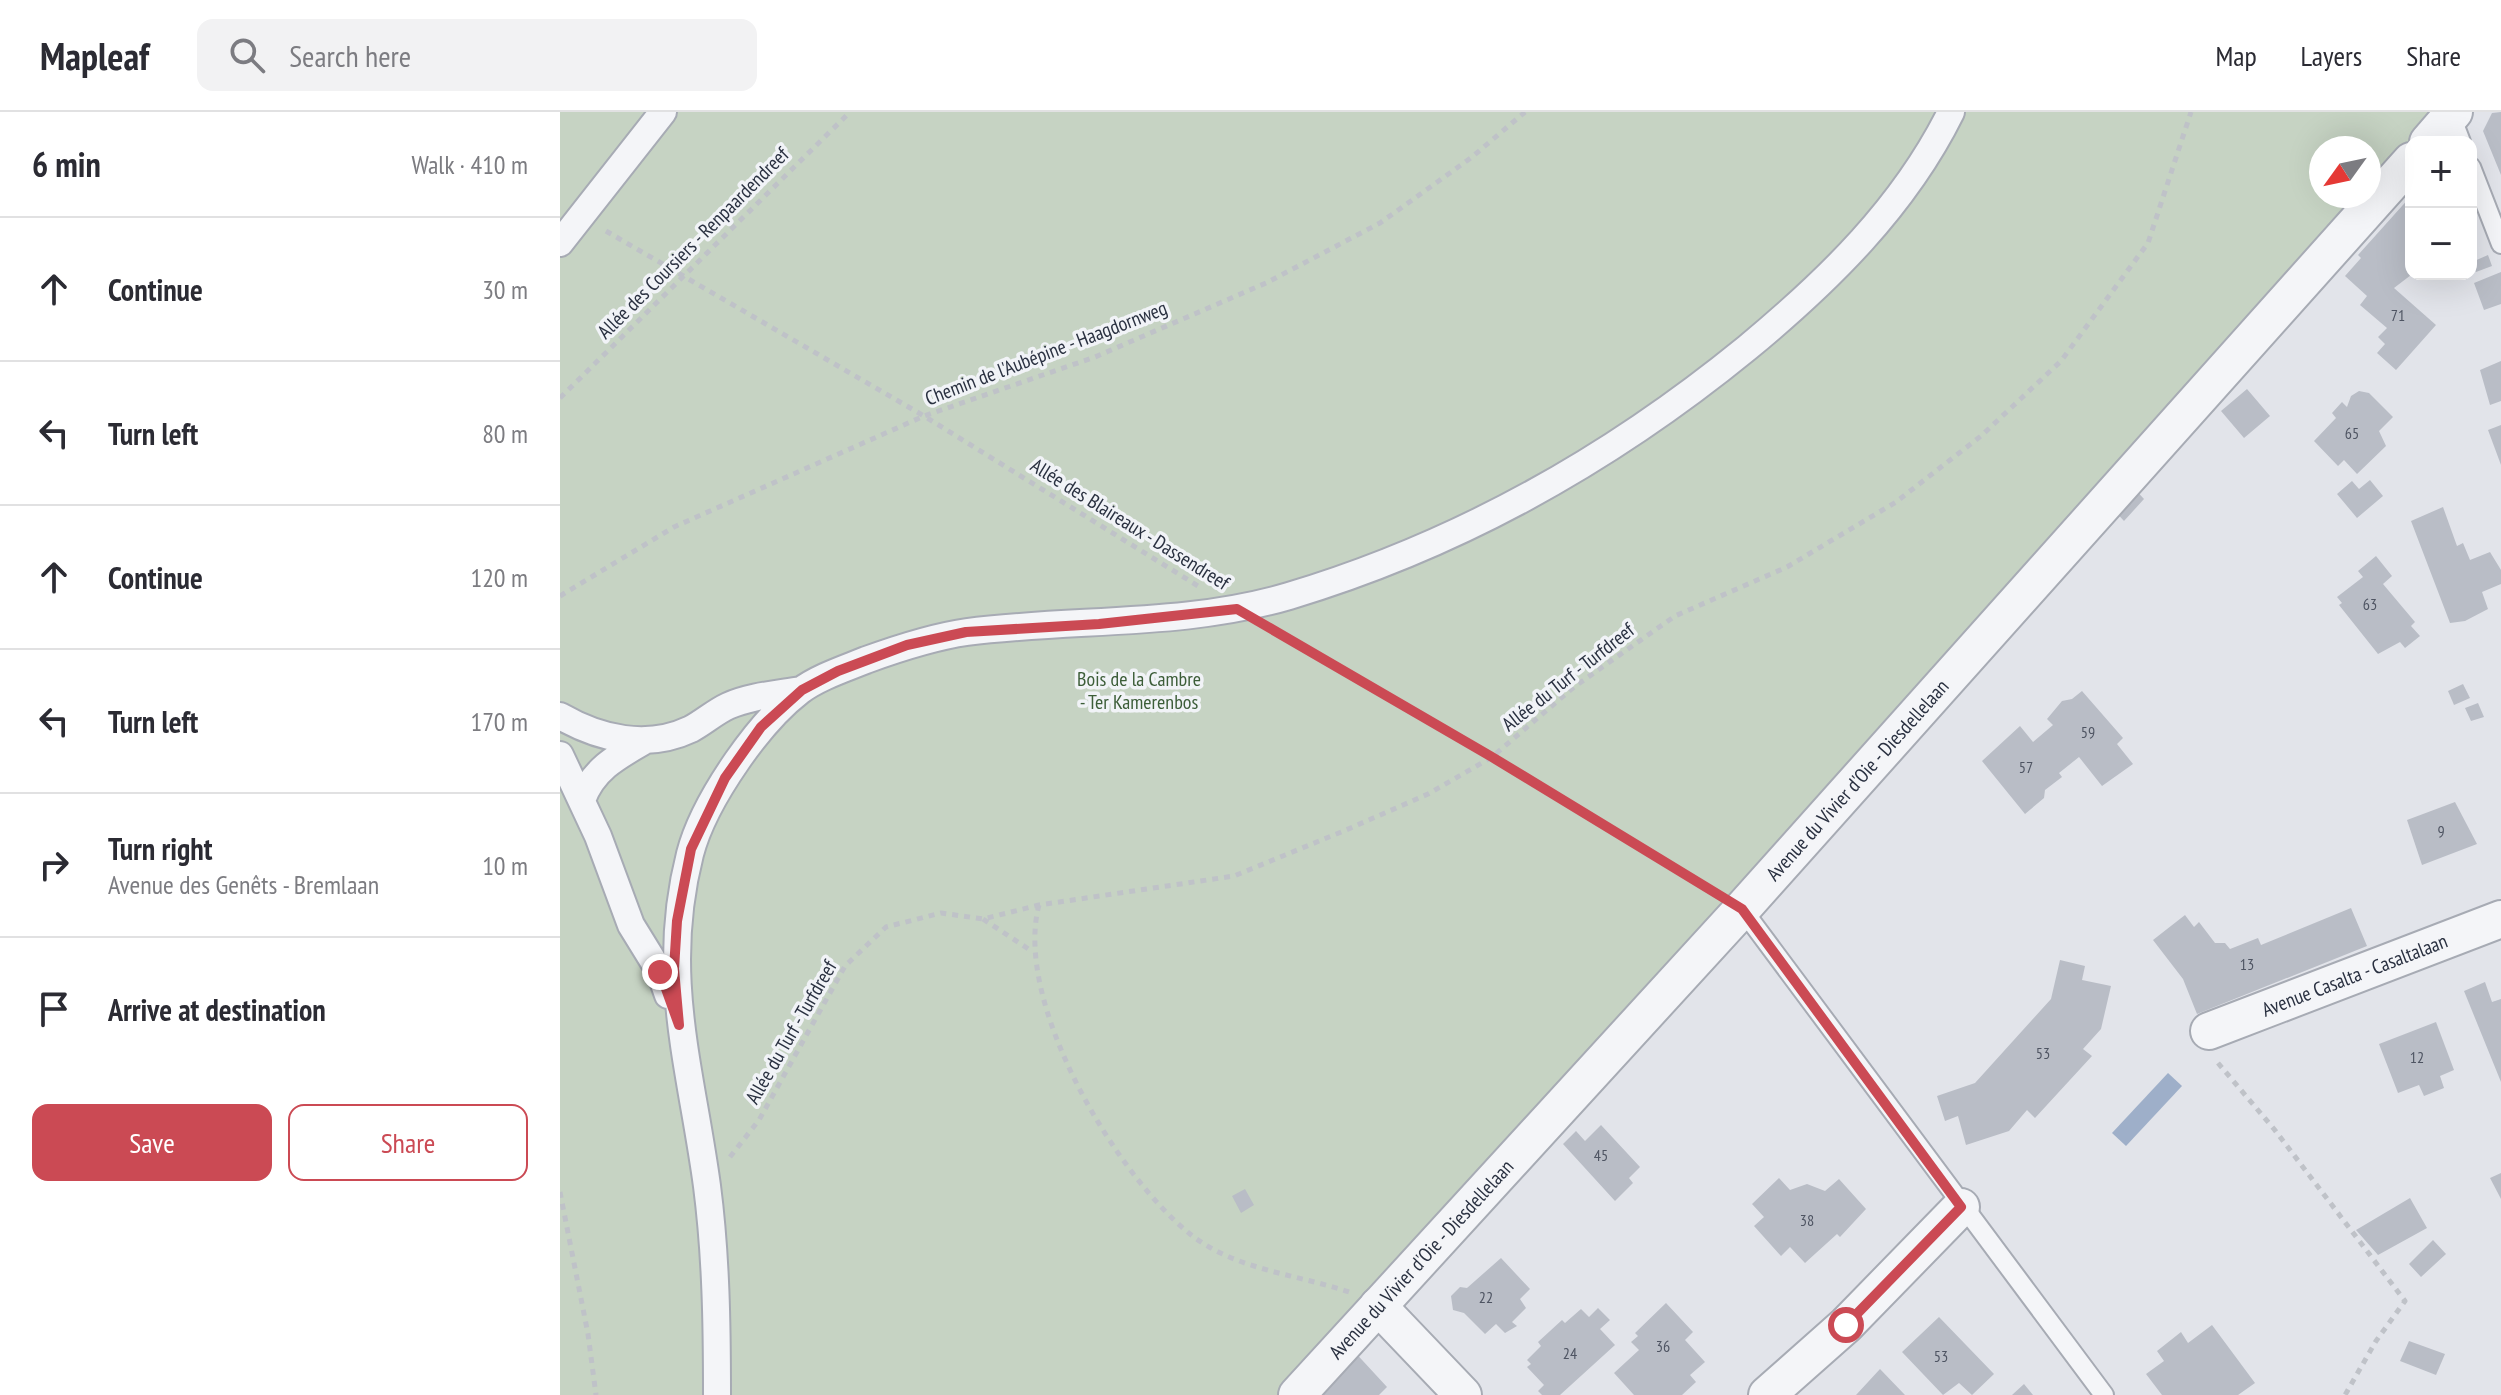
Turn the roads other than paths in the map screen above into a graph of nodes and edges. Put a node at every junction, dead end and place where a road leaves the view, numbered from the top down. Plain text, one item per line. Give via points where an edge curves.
1 (663, 112) edge
2 (1951, 112) edge
3 (2405, 168) edge
4 (2477, 182) edge
5 (560, 243) edge
6 (2501, 244) edge
7 (802, 690) junction
8 (560, 716) edge
9 (646, 740) junction
10 (560, 755) edge
11 (582, 800) junction
12 (1742, 909) junction
13 (2501, 919) edge
14 (679, 1025) junction
15 (2209, 1031) road end
16 (1961, 1207) junction
17 (1378, 1306) junction
18 (717, 1395) edge
19 (1297, 1395) edge
20 (1463, 1395) edge
21 (1767, 1395) edge
22 (2104, 1395) edge

1 - 5 street
2 - 7 street via 1935,145 1839,267 1713,375 1637,431 1503,511 1378,566 1237,609 966,632 907,645
3 - 12 street, Avenue du Vivier d'Oie - Diesdellelaan
4 - 6 lane
7 - 9 street via 730,705 690,729
7 - 14 street via 761,727 725,778 691,849 677,921
8 - 9 street via 590,732
9 - 11 street via 589,780
10 - 11 street
11 - 14 street via 631,925 660,972
12 - 16 lane
12 - 17 street, Avenue du Vivier d'Oie - Diesdellelaan
13 - 15 street, Avenue Casalta - Casaltalaan
14 - 18 street via 707,1186 717,1287
16 - 21 street via 1846,1325
16 - 22 lane
17 - 19 street, Avenue du Vivier d'Oie - Diesdellelaan
17 - 20 street

